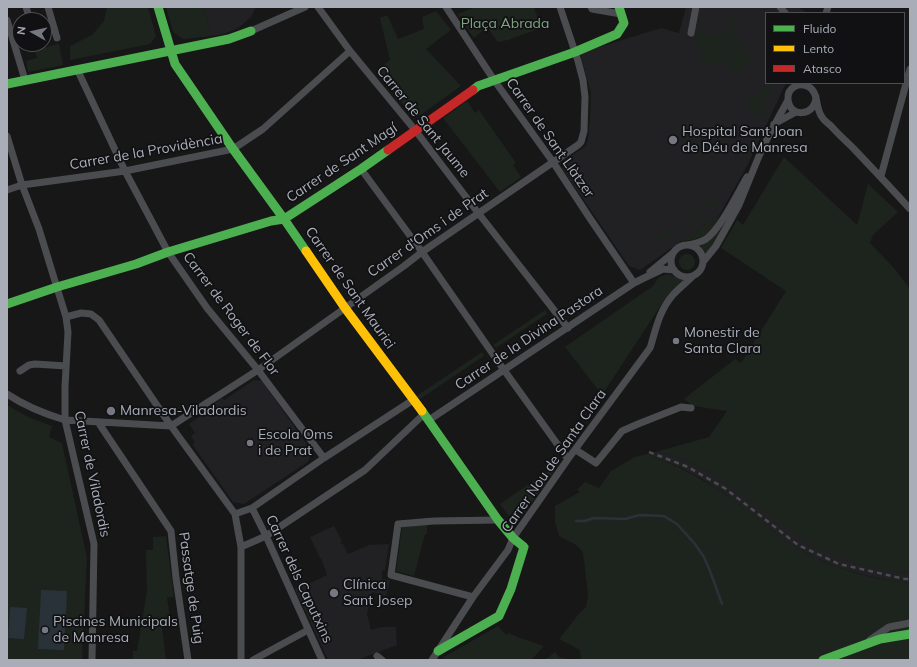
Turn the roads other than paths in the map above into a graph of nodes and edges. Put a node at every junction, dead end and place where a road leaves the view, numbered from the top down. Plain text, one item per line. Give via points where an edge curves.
1 (48, 7) edge
2 (158, 7) edge
3 (290, 7) edge
4 (318, 7) edge
5 (446, 7) edge
6 (560, 7) edge
7 (591, 7) edge
8 (696, 7) edge
9 (302, 8) edge
10 (621, 15) edge
11 (7, 20) edge
12 (251, 31) joint
13 (691, 33) dead end
14 (57, 38) dead end
15 (171, 51) junction
16 (350, 51) junction
17 (575, 52) junction
18 (910, 69) edge
19 (77, 70) junction
20 (25, 80) junction
21 (494, 80) junction
22 (7, 84) edge
23 (796, 84) edge
24 (812, 86) edge
25 (816, 97) junction
26 (788, 100) junction
27 (796, 112) junction
28 (805, 113) junction
29 (820, 116) junction
30 (774, 124) junction
31 (415, 130) junction
32 (7, 136) edge
33 (233, 149) junction
34 (759, 156) junction
35 (553, 162) junction
36 (360, 169) junction
37 (125, 171) junction
38 (881, 176) junction
39 (22, 185) junction
40 (7, 190) edge
41 (910, 209) edge
42 (479, 214) junction
43 (284, 219) junction
44 (688, 245) junction
45 (676, 250) junction
46 (168, 252) junction
47 (422, 252) junction
48 (703, 262) junction
49 (674, 270) junction
50 (693, 276) junction
51 (644, 278) junction
52 (634, 283) junction
53 (57, 287) junction
54 (7, 304) edge
55 (344, 308) junction
56 (66, 317) junction
57 (568, 328) junction
58 (66, 366) junction
59 (258, 370) junction
60 (504, 370) junction
61 (20, 371) dead end
62 (7, 394) edge
63 (413, 400) junction
64 (691, 408) dead end
65 (426, 417) junction
66 (65, 420) junction
67 (98, 422) junction
68 (171, 426) junction
69 (576, 450) junction
70 (324, 458) junction
71 (568, 459) junction
72 (252, 508) junction
73 (235, 514) junction
74 (498, 520) junction
75 (266, 536) junction
76 (514, 538) junction
77 (241, 547) junction
78 (473, 596) junction
79 (910, 623) edge
80 (308, 630) junction
81 (910, 634) edge
82 (862, 645) junction
83 (438, 651) junction
84 (92, 660) edge
85 (188, 660) edge
86 (242, 660) edge
87 (253, 660) edge
88 (322, 660) edge
89 (432, 660) edge
90 (823, 660) edge

1 - 14 street
2 - 15 street, Carrer de Sant Maurici
3 - 9 street
4 - 16 street, Carrer de Sant Jaume
5 - 21 street, Carrer de Sant Llàtzer
6 - 17 street
7 - 10 street
8 - 13 street
9 - 12 street
10 - 17 street, Carrer de Sant Magí via 617,34
11 - 20 street
12 - 15 street via 232,39
15 - 19 street
15 - 33 street, Carrer de Sant Maurici via 175,64
16 - 31 street, Carrer de Sant Jaume
16 - 33 street, Carrer de la Providència via 263,129
17 - 21 street, Carrer de Sant Magí
17 - 35 street, Carrer d'Oms i de Prat via 585,97 584,131 581,142
18 - 38 street
19 - 20 street
19 - 37 street, Carrer de Roger de Flor
20 - 22 street
21 - 31 street, Carrer de Sant Magí via 478,86
21 - 35 street, Carrer de Sant Llàtzer
23 - 24 street
23 - 26 street via 789,92
24 - 25 street
25 - 28 street via 812,109
25 - 29 street
26 - 27 street via 790,107
26 - 30 street
27 - 28 street
27 - 30 street
28 - 29 street
29 - 38 street
30 - 34 street
31 - 36 street, Carrer de Sant Magí
31 - 42 street, Carrer de Sant Jaume
32 - 39 street, Carrer de Viladordis
33 - 37 street, Carrer de la Providència
33 - 43 street, Carrer de Sant Maurici
34 - 44 street via 713,232 702,241
34 - 48 street via 740,205 716,246
35 - 42 street, Carrer d'Oms i de Prat
35 - 52 street, Carrer de Sant Llàtzer
36 - 43 street, Carrer de Sant Magí
36 - 47 street
37 - 39 street, Carrer de la Providència
37 - 46 street, Carrer de Roger de Flor
38 - 41 street
39 - 40 street, Carrer de la Providència
39 - 53 street, Carrer de Viladordis
42 - 47 street, Carrer d'Oms i de Prat
42 - 57 street, Carrer de Sant Jaume
43 - 46 street, Carrer de Sant Magí via 271,220
43 - 55 street, Carrer de Sant Maurici
44 - 45 street
44 - 48 street via 700,252
45 - 49 street via 672,256
45 - 51 street, Carrer de la Divina Pastora
46 - 53 street, Carrer de Sant Magí
46 - 59 street, Carrer de Roger de Flor via 207,308
47 - 55 street, Carrer d'Oms i de Prat
47 - 60 street
48 - 50 street via 700,271
49 - 50 street via 682,276
49 - 51 street, Carrer de la Divina Pastora via 663,269
50 - 69 street, Carrer Nou de Santa Clara via 668,302 658,321 650,348
51 - 52 street, Carrer de la Divina Pastora
52 - 57 street, Carrer de la Divina Pastora
53 - 54 street, Carrer de Sant Magí
53 - 56 street, Carrer de Viladordis
55 - 59 street, Carrer d'Oms i de Prat
55 - 63 street, Carrer de Sant Maurici
56 - 58 street, Carrer de Viladordis
56 - 68 street via 86,313 99,320
57 - 60 street, Carrer de la Divina Pastora
58 - 61 street via 35,364
58 - 66 street, Carrer de Viladordis
59 - 68 street, Carrer d'Oms i de Prat
59 - 70 street, Carrer de Roger de Flor
60 - 65 street, Carrer de la Divina Pastora
60 - 71 street
62 - 66 street via 48,415
63 - 65 street, Carrer de Sant Maurici
63 - 70 street
64 - 69 street via 681,407 622,431 596,463
65 - 74 street, Carrer de Sant Maurici
65 - 75 street, Carrer de la Divina Pastora via 365,470
66 - 67 street
66 - 84 street, Carrer de Viladordis via 94,544
67 - 68 street
67 - 85 street, Passatge de Puig via 171,530
68 - 73 street
69 - 71 street, Carrer Nou de Santa Clara
70 - 72 street
71 - 76 street, Carrer Nou de Santa Clara
72 - 73 street
72 - 75 street, Carrer dels Caputxins
73 - 77 street
74 - 76 street, Carrer de Sant Maurici
74 - 78 street via 398,524 391,575
75 - 77 street, Carrer de la Divina Pastora
75 - 80 street, Carrer dels Caputxins
76 - 78 street, Carrer Nou de Santa Clara via 508,550
76 - 83 street, Carrer de Sant Maurici via 524,547 511,589 499,616
77 - 86 street
78 - 83 street, Carrer Nou de Santa Clara
79 - 82 street via 889,627
80 - 87 street
80 - 88 street, Carrer dels Caputxins
81 - 82 street
82 - 90 street
83 - 89 street, Carrer Nou de Santa Clara

